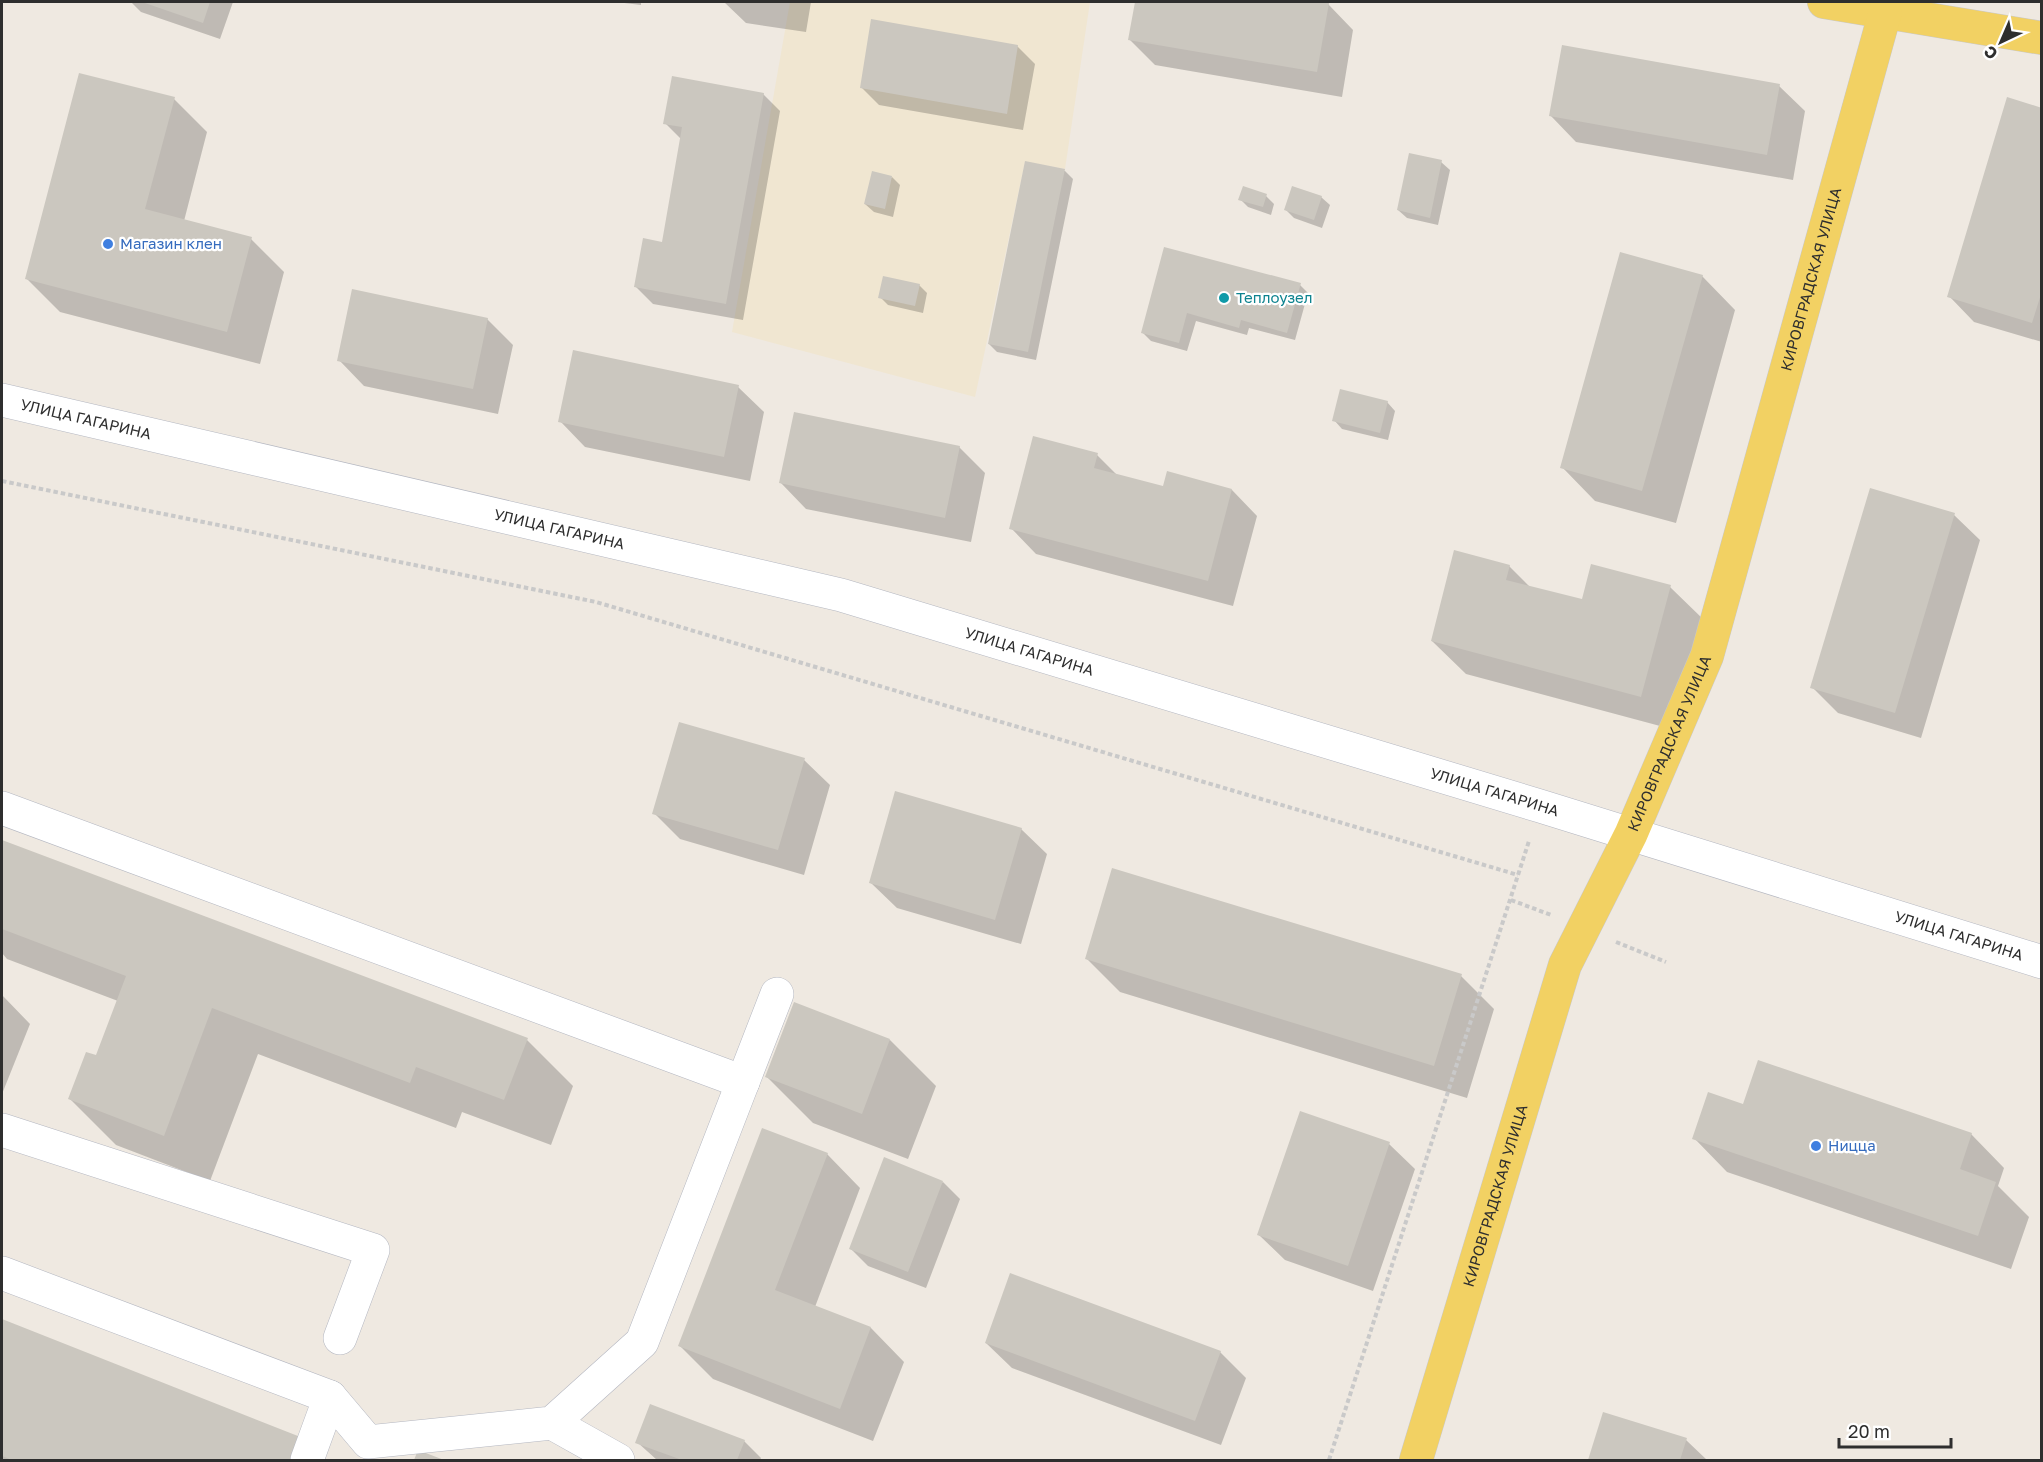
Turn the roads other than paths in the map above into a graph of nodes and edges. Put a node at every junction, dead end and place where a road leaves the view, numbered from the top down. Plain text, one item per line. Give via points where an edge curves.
1 (1824, 2) edge
2 (1885, 13) junction
3 (2042, 38) edge
4 (2, 400) edge
5 (2, 808) edge
6 (1631, 834) junction
7 (2042, 962) edge
8 (777, 994) dead end
9 (742, 1082) junction
10 (2, 1130) edge
11 (2, 1273) edge
12 (340, 1338) dead end
13 (330, 1397) junction
14 (552, 1423) junction
15 (307, 1461) edge
16 (618, 1461) edge
17 (1416, 1461) edge

1 - 2 main road
2 - 3 main road
2 - 6 main road, КИРОВГРАДСКАЯ УЛИЦА via 1707,656
4 - 6 street, УЛИЦА ГАГАРИНА via 841,595
5 - 9 street
6 - 7 street, УЛИЦА ГАГАРИНА
6 - 17 main road, КИРОВГРАДСКАЯ УЛИЦА via 1565,965
8 - 9 street
9 - 14 street via 642,1342
10 - 12 street via 373,1250
11 - 13 street
13 - 14 street via 368,1442
13 - 15 street
14 - 16 street

